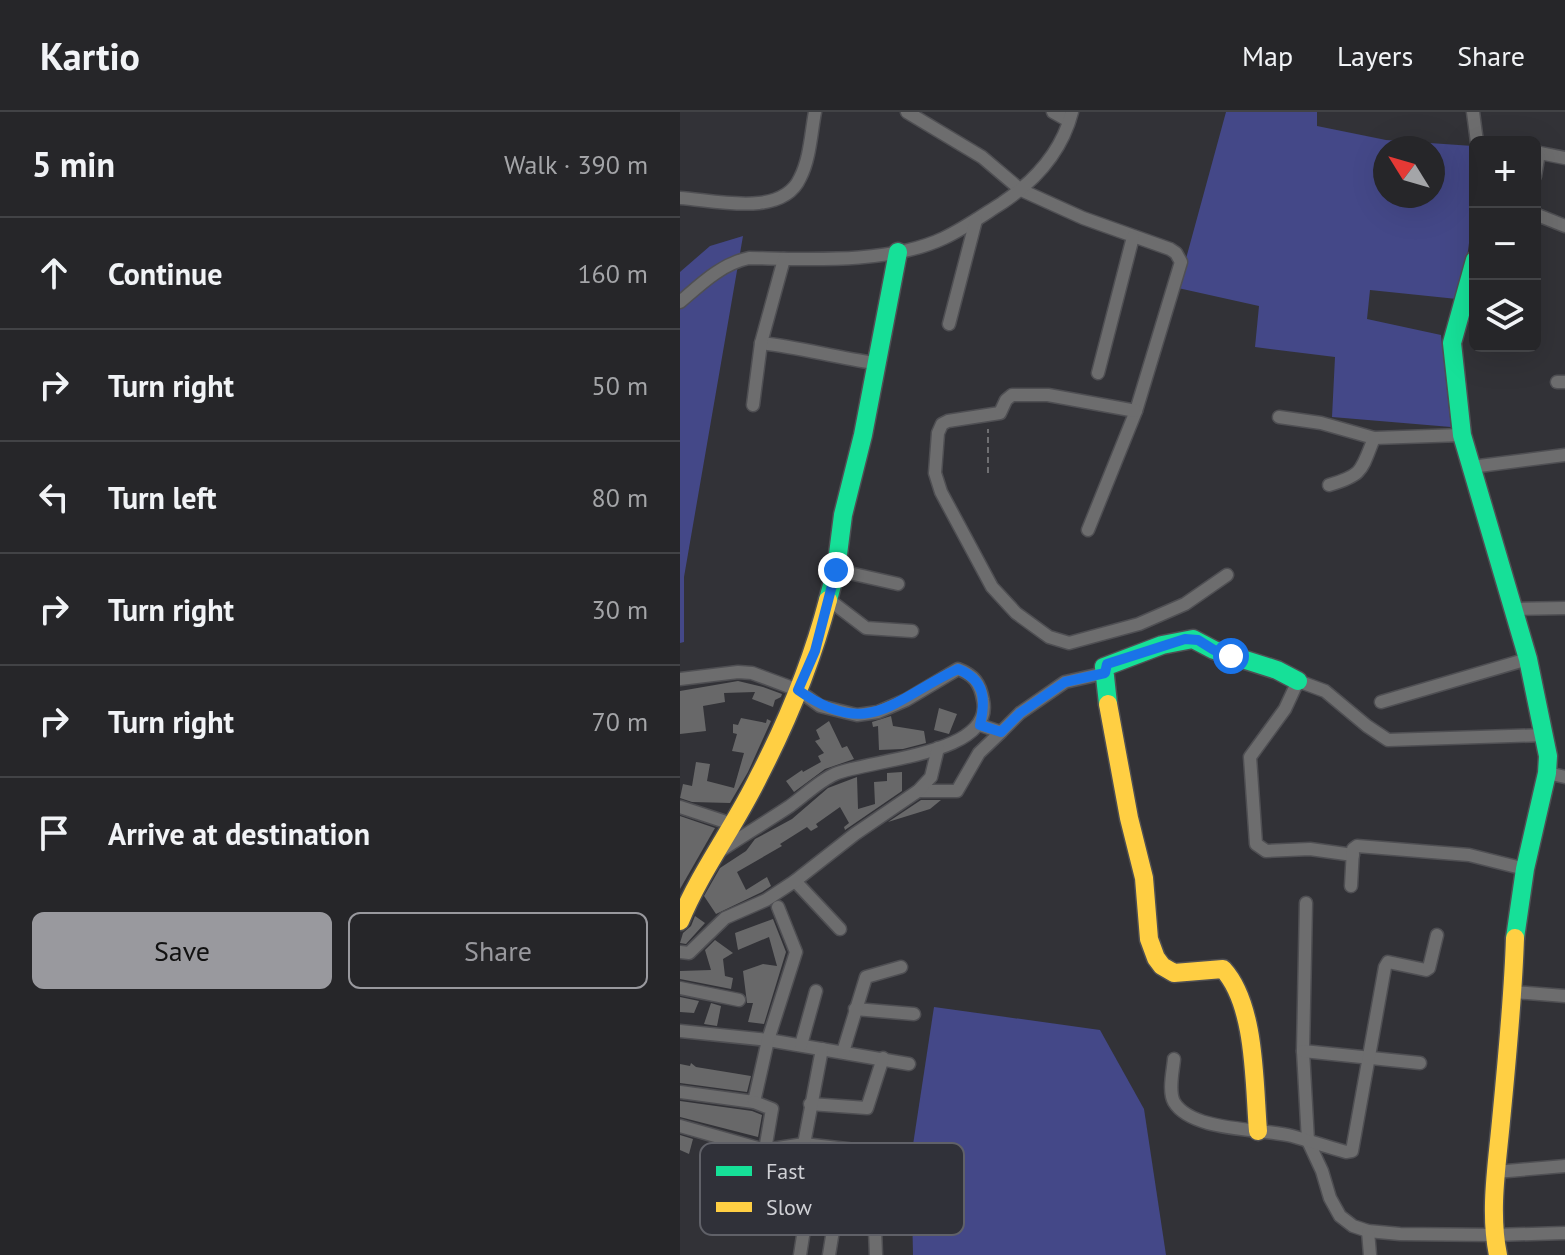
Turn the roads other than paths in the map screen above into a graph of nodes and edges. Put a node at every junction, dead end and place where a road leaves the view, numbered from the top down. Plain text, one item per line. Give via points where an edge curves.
1 (815, 112) edge
2 (907, 112) edge
3 (1053, 112) edge
4 (1473, 112) edge
5 (1070, 117) edge
6 (1479, 136) edge
7 (1541, 154) edge
8 (1565, 158) edge
9 (1021, 190) junction
10 (680, 198) edge
11 (1541, 216) edge
12 (976, 220) junction
13 (1565, 226) edge
14 (1133, 237) junction
15 (898, 252) junction
16 (784, 259) junction
17 (1469, 280) edge
18 (680, 302) edge
19 (949, 324) dead end
20 (761, 343) junction
21 (875, 363) junction
22 (1098, 373) dead end
23 (753, 405) dead end
24 (1136, 411) junction
25 (1279, 417) dead end
26 (1462, 435) junction
27 (1374, 438) junction
28 (1565, 455) edge
29 (1471, 467) junction
30 (1329, 485) dead end
31 (1088, 530) dead end
32 (836, 570) junction
33 (1227, 575) dead end
34 (898, 584) dead end
35 (828, 599) junction
36 (1565, 608) edge
37 (1514, 609) junction
38 (912, 631) dead end
39 (1528, 659) junction
40 (1105, 673) junction
41 (680, 679) edge
42 (1298, 681) junction
43 (798, 690) junction
44 (1381, 702) dead end
45 (980, 725) junction
46 (1001, 732) junction
47 (1545, 735) junction
48 (938, 748) junction
49 (1556, 775) edge
50 (918, 791) junction
51 (680, 807) edge
52 (732, 824) junction
53 (713, 855) junction
54 (1353, 855) junction
55 (1525, 869) junction
56 (795, 881) junction
57 (1351, 886) dead end
58 (686, 891) edge
59 (1306, 903) dead end
60 (778, 907) dead end
61 (680, 921) edge
62 (840, 929) dead end
63 (1437, 935) dead end
64 (680, 952) edge
65 (901, 967) dead end
66 (680, 988) edge
67 (816, 991) dead end
68 (1513, 992) junction
69 (1565, 996) edge
70 (739, 1000) dead end
71 (855, 1009) junction
72 (914, 1014) dead end
73 (680, 1031) edge
74 (768, 1040) junction
75 (801, 1045) junction
76 (822, 1049) junction
77 (1303, 1051) junction
78 (843, 1052) junction
79 (883, 1058) junction
80 (1368, 1058) junction
81 (1174, 1059) dead end
82 (1420, 1063) dead end
83 (909, 1064) dead end
84 (680, 1092) edge
85 (754, 1102) junction
86 (810, 1104) junction
87 (680, 1126) edge
88 (1258, 1131) junction
89 (1308, 1141) junction
90 (740, 1143) edge
91 (766, 1143) edge
92 (804, 1143) edge
93 (1565, 1166) edge
94 (1496, 1172) junction
95 (1368, 1231) junction
96 (1565, 1233) edge
97 (803, 1235) edge
98 (832, 1235) edge
99 (875, 1235) edge
100 (1494, 1235) junction
101 (800, 1255) edge
102 (829, 1255) edge
103 (876, 1255) edge
104 (1370, 1255) edge
105 (1498, 1255) edge

1 - 10 street via 806,162 789,193 738,205
2 - 9 street via 982,157
3 - 5 street
4 - 6 street
5 - 9 street via 1052,155
7 - 8 street
9 - 12 street
9 - 14 street
11 - 13 street
12 - 15 street via 944,238
12 - 19 street
14 - 22 street
14 - 24 street via 1170,249 1181,262
15 - 16 street
15 - 21 street
16 - 18 street via 735,261
16 - 20 street
17 - 26 street via 1452,343
20 - 21 street
20 - 23 street
21 - 32 street
24 - 31 street
24 - 33 street via 1062,397 1008,397 1000,413 942,424 937,483 992,587 1016,613 1060,641 1139,624 1185,604
25 - 27 street
26 - 27 street
26 - 29 street
27 - 30 street via 1358,473
28 - 29 street
29 - 37 street
32 - 34 street
32 - 35 street
35 - 38 street via 866,628
35 - 43 street
36 - 37 street
37 - 39 street
39 - 44 street
39 - 47 street
40 - 42 street via 1107,664 1193,639
40 - 46 street via 1065,682
40 - 88 street via 1144,878 1149,939 1156,958 1169,971 1223,969 1234,979 1250,1037
41 - 43 street via 752,673
42 - 47 street via 1325,691 1388,740
42 - 54 street via 1250,757 1256,844 1266,851 1310,849
43 - 45 street via 842,713 878,712 958,669 972,675 980,688 985,706
43 - 52 street
45 - 46 street
45 - 48 street via 968,737
46 - 50 street via 979,753 957,791
47 - 49 street
48 - 50 street via 928,783
48 - 53 street via 835,774
49 - 55 street
50 - 56 street
51 - 52 street
52 - 53 street
53 - 58 street
54 - 55 street via 1357,846 1436,851
54 - 57 street
55 - 68 street via 1515,926
56 - 62 street
56 - 64 street via 725,918 689,953
58 - 61 street
59 - 77 street
60 - 74 street via 796,952
63 - 80 street via 1426,970 1388,962 1385,967
65 - 71 street via 866,977
66 - 70 street
67 - 75 street
68 - 69 street
68 - 94 street
71 - 72 street
71 - 78 street
73 - 74 street
74 - 75 street
74 - 85 street
75 - 76 street
76 - 78 street
76 - 86 street
77 - 80 street
77 - 89 street
78 - 79 street
79 - 83 street
79 - 86 street via 867,1108
80 - 82 street
80 - 89 street via 1352,1151
81 - 88 street via 1171,1092 1185,1113 1203,1122
84 - 85 street
85 - 91 street via 772,1109
86 - 92 street
87 - 90 street
88 - 89 street
89 - 95 street via 1340,1216
93 - 94 street
94 - 100 street
95 - 100 street
95 - 104 street
96 - 100 street
97 - 101 street
98 - 102 street
99 - 103 street
100 - 105 street

